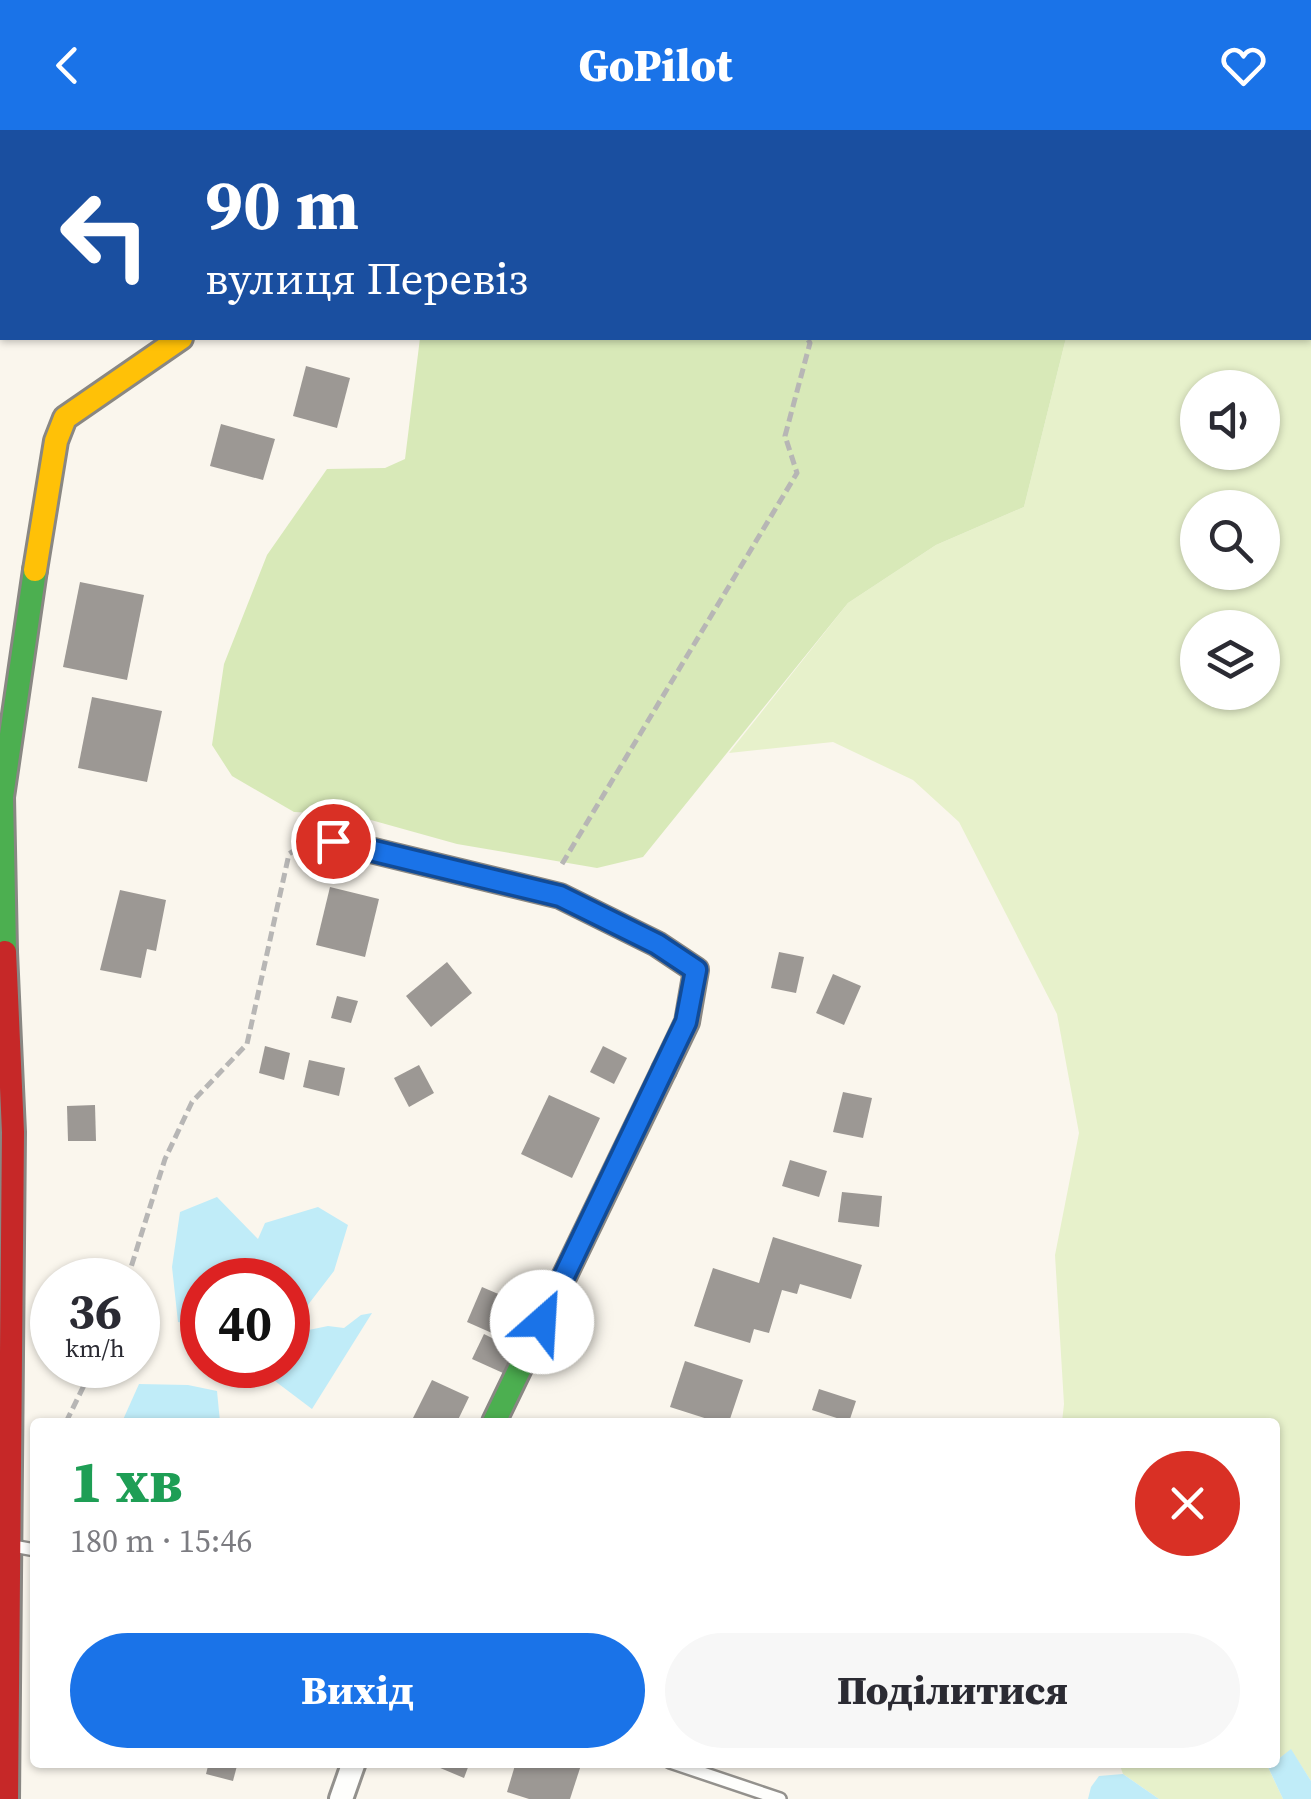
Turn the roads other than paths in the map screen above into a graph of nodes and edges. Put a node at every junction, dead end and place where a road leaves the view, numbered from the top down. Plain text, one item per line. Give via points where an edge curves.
1 (178, 340) edge
2 (333, 841) road end
3 (496, 1418) edge
4 (9, 1546) junction
5 (30, 1549) edge
6 (352, 1768) edge
7 (688, 1768) edge
8 (7, 1799) edge
9 (341, 1799) edge
10 (780, 1799) edge

1 - 4 street via 65,418 47,489 9,736 1,858 13,1132
2 - 3 street via 560,896 696,970 686,1022
4 - 5 lane
4 - 8 street
6 - 9 street
7 - 10 lane

